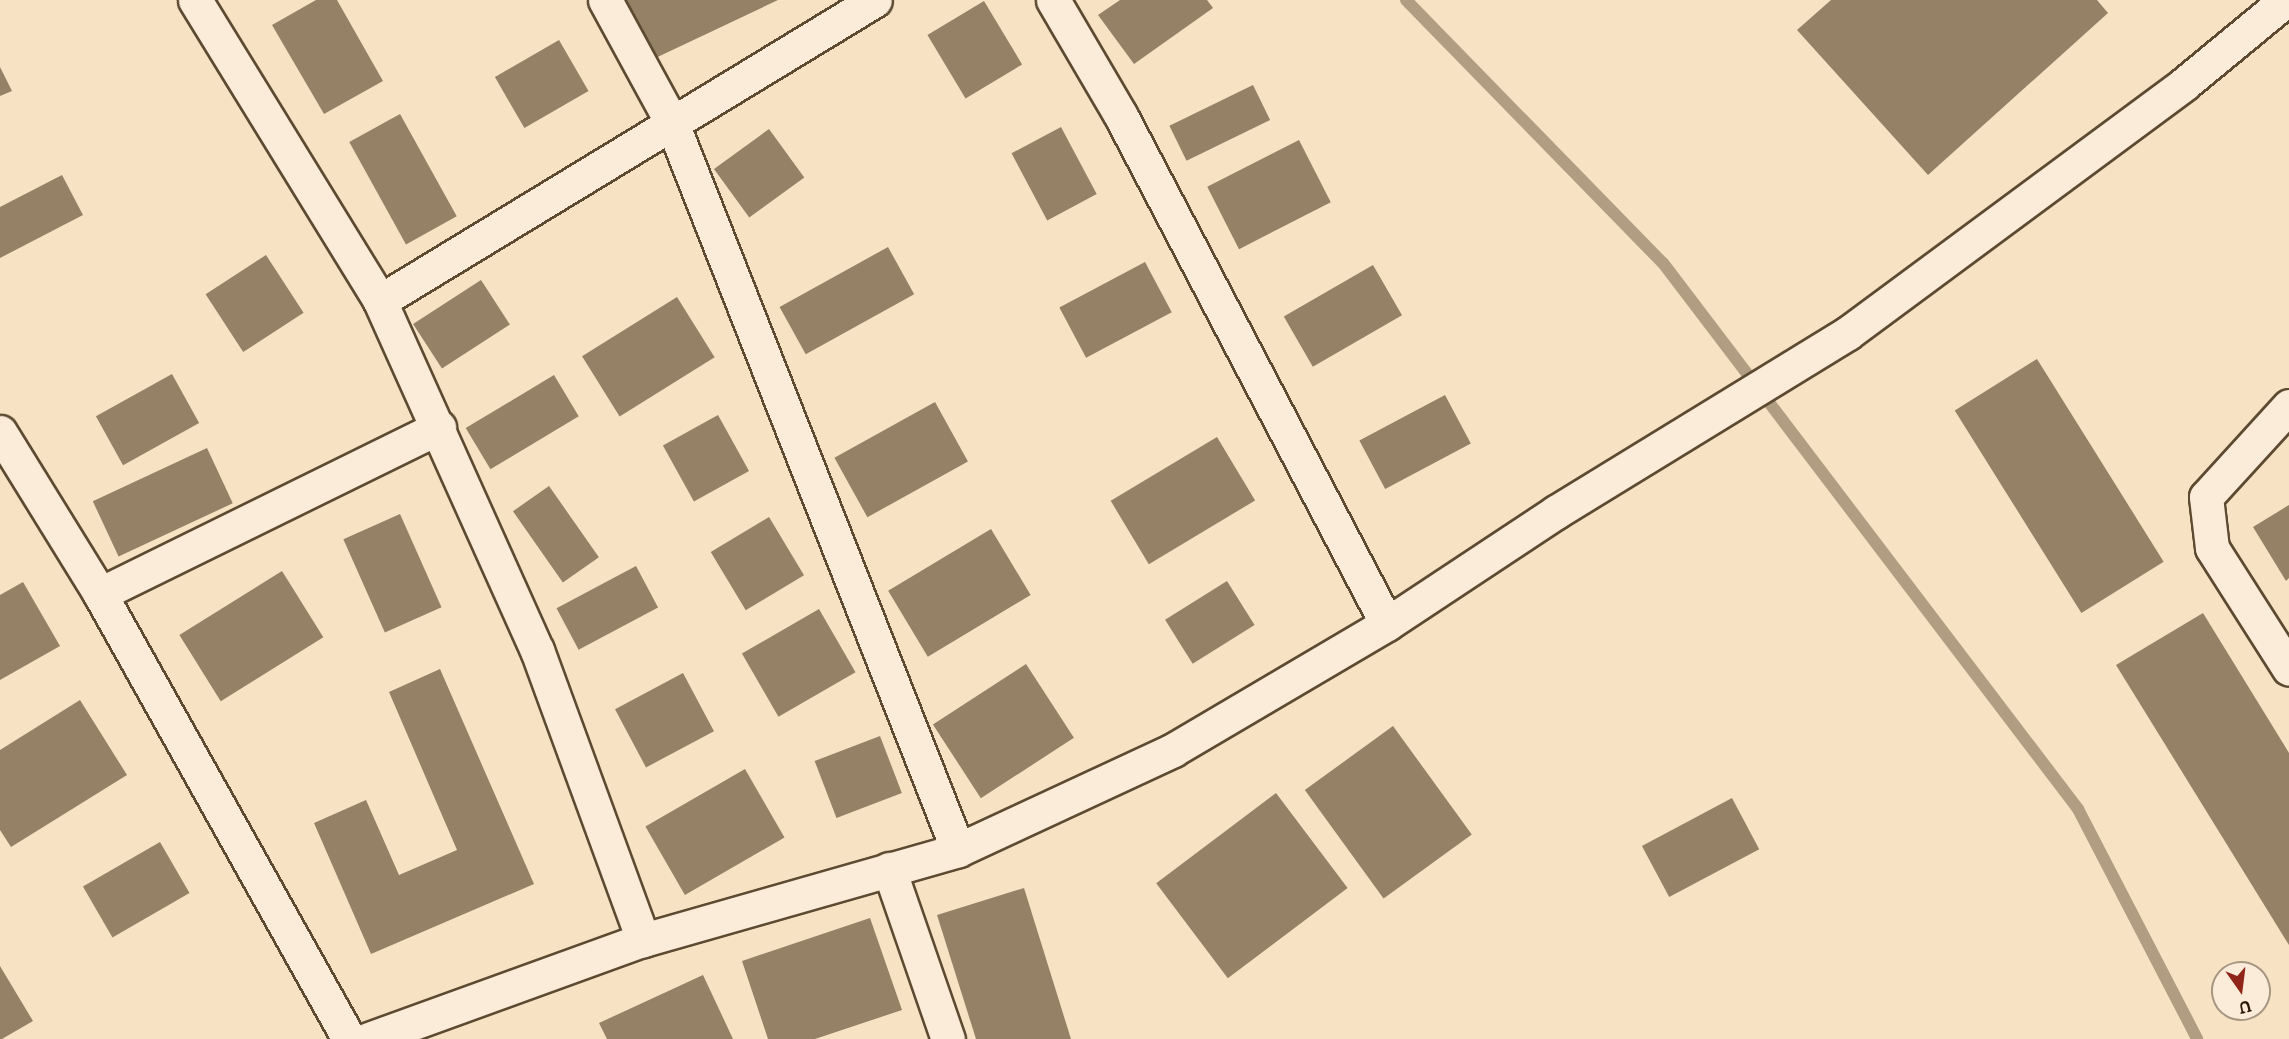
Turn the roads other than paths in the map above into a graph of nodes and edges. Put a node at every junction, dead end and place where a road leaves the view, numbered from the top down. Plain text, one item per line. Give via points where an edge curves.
1 (195, 0) edge
2 (605, 0) edge
3 (875, 0) edge
4 (1053, 0) edge
5 (2286, 0) edge
6 (672, 123) junction
7 (380, 301) junction
8 (2289, 406) edge
9 (440, 427) junction
10 (0, 432) edge
11 (100, 594) junction
12 (1387, 624) junction
13 (2289, 669) edge
14 (958, 850) junction
15 (889, 869) junction
16 (643, 940) junction
17 (349, 1039) edge
18 (369, 1039) edge
19 (948, 1039) edge

1 - 7 street
2 - 6 street
3 - 6 street
4 - 12 street via 1121,117
5 - 12 street via 2184,84 1848,333 1556,512
6 - 7 street
6 - 14 street
7 - 9 street
8 - 13 street via 2206,497 2212,549
9 - 11 street
9 - 16 street via 537,650
10 - 11 street
11 - 17 street
12 - 14 street via 1173,750
14 - 15 street
15 - 16 street
15 - 19 street
16 - 18 street

